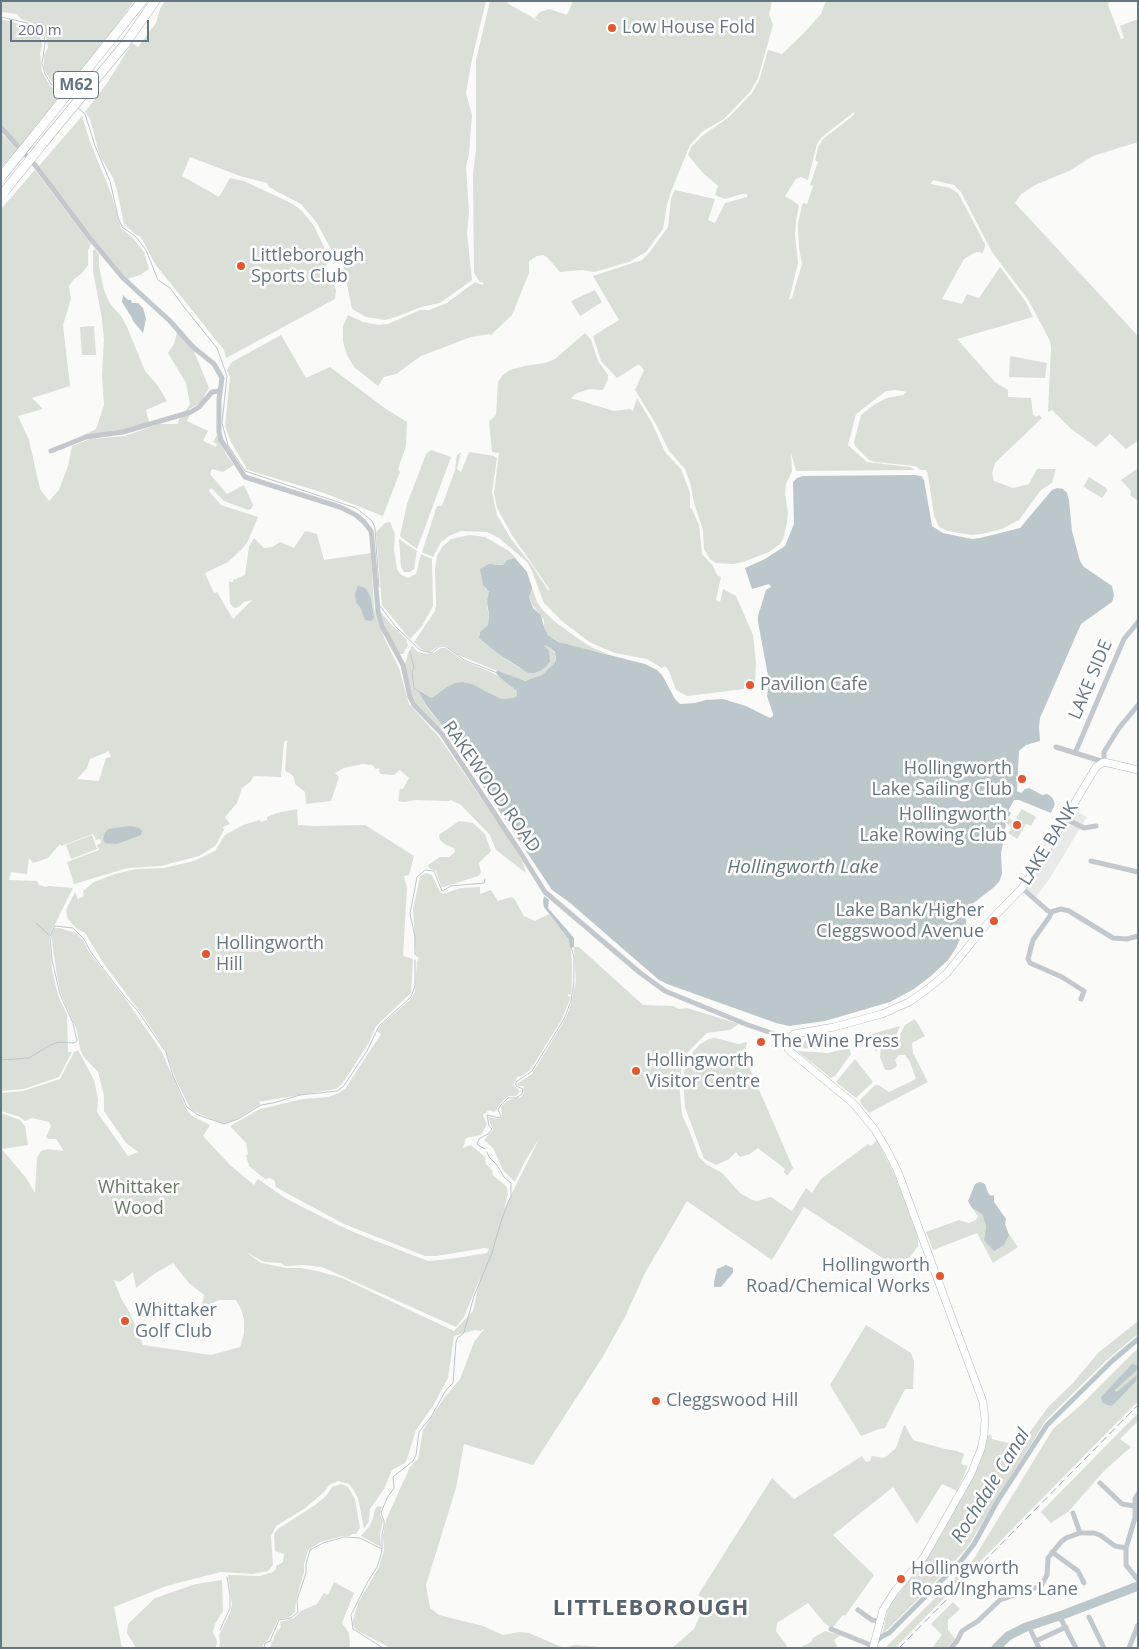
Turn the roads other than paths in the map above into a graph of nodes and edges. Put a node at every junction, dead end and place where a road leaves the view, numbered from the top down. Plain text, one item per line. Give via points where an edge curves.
1 (142, 1) edge
2 (155, 1) edge
3 (1, 128) edge
4 (1, 177) edge
5 (3, 194) edge
6 (219, 391) junction
7 (51, 451) dead end
8 (1138, 622) edge
9 (1138, 705) edge
10 (1056, 747) dead end
11 (1075, 753) junction
12 (1104, 762) junction
13 (1138, 770) edge
14 (1066, 819) junction
15 (1096, 826) dead end
16 (1092, 861) dead end
17 (1138, 872) edge
18 (1022, 888) junction
19 (1051, 912) junction
20 (1138, 936) edge
21 (1081, 999) dead end
22 (789, 1039) junction
23 (1103, 1485) dead end
24 (1138, 1494) edge
25 (1134, 1506) junction
26 (1073, 1513) dead end
27 (1080, 1533) junction
28 (1126, 1548) junction
29 (1052, 1552) junction
30 (1089, 1578) dead end
31 (1138, 1579) edge
32 (858, 1610) dead end
33 (1089, 1617) dead end
34 (1061, 1619) dead end
35 (879, 1621) junction
36 (1138, 1625) edge
37 (1066, 1627) junction
38 (831, 1629) dead end
39 (1031, 1631) dead end
40 (1036, 1642) junction
41 (871, 1646) edge
42 (1131, 1646) edge
43 (951, 1648) edge
44 (1039, 1648) edge
45 (1076, 1648) edge
46 (1104, 1648) edge

1 - 4 highway, M62, bridge
2 - 5 highway, M62, bridge via 125,44
3 - 6 street, RAKEWOOD ROAD via 35,164 123,278 214,364 222,378
6 - 7 street via 212,392 190,412 123,432 86,437
6 - 22 street, RAKEWOOD ROAD via 221,440 245,476 340,507 356,515 371,531 378,612 403,666 410,697 442,734 545,892 665,991
8 - 11 street, LAKE SIDE via 1124,639
9 - 12 street via 1104,752
10 - 11 street
11 - 12 street
12 - 13 main road
12 - 14 main road, LAKE BANK via 1096,767 1081,789
14 - 15 street via 1084,828
14 - 18 main road, LAKE BANK
16 - 17 street
18 - 19 street
18 - 22 main road, LAKE BANK via 946,974 909,1002 882,1014 794,1034
19 - 20 street via 1069,911 1113,938
19 - 21 street via 1033,940 1028,959 1030,964 1062,977 1084,991
22 - 35 main road via 788,1049 854,1104 887,1150 983,1402 984,1435 971,1474 924,1556 895,1591
23 - 25 street via 1122,1504
24 - 25 street
25 - 28 street via 1135,1518
26 - 27 street
27 - 28 street via 1094,1532 1115,1546
27 - 29 street via 1061,1542
28 - 31 street via 1126,1566
29 - 30 street via 1078,1571 1083,1582
29 - 43 street via 1041,1586 1000,1600 962,1631
32 - 35 street
33 - 46 street
34 - 37 street
35 - 41 main road
36 - 42 street
37 - 40 street
37 - 45 street
38 - 41 street
39 - 40 street
40 - 44 street

